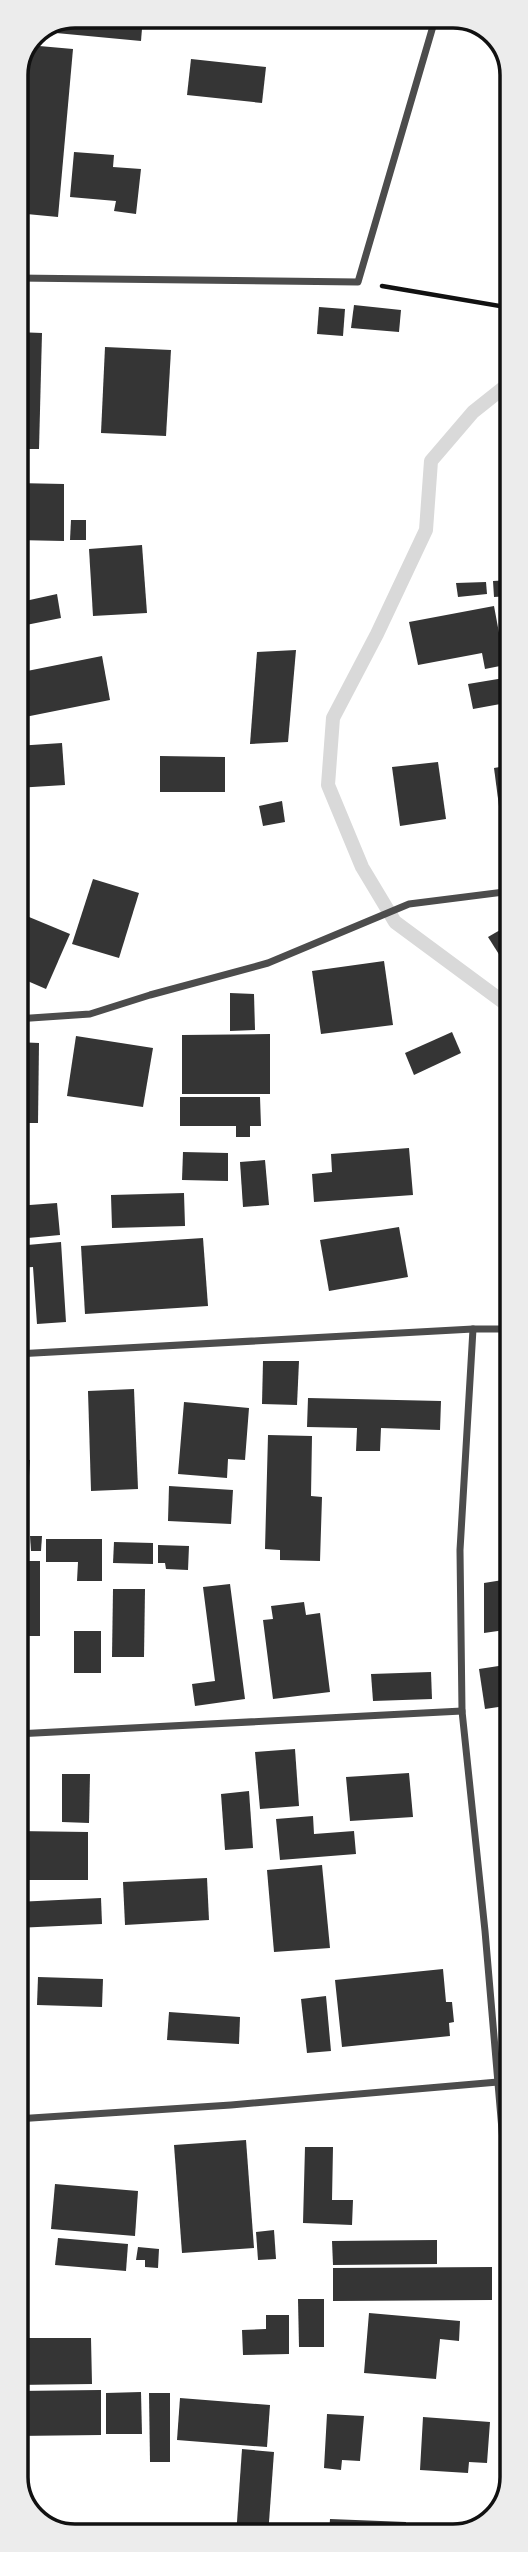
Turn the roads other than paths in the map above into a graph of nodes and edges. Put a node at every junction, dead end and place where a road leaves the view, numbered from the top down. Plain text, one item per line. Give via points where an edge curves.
1 (432, 28) edge
2 (28, 278) edge
3 (500, 892) edge
4 (28, 1018) edge
5 (473, 1329) junction
6 (500, 1329) edge
7 (28, 1353) edge
8 (462, 1711) junction
9 (28, 1733) edge
10 (498, 2082) junction
11 (500, 2106) edge
12 (28, 2118) edge

1 - 2 street via 358,282
3 - 4 street via 408,904 268,963 90,1014
5 - 6 street
5 - 7 street
5 - 8 street via 460,1549
8 - 9 street
8 - 10 street
10 - 11 street
10 - 12 street

